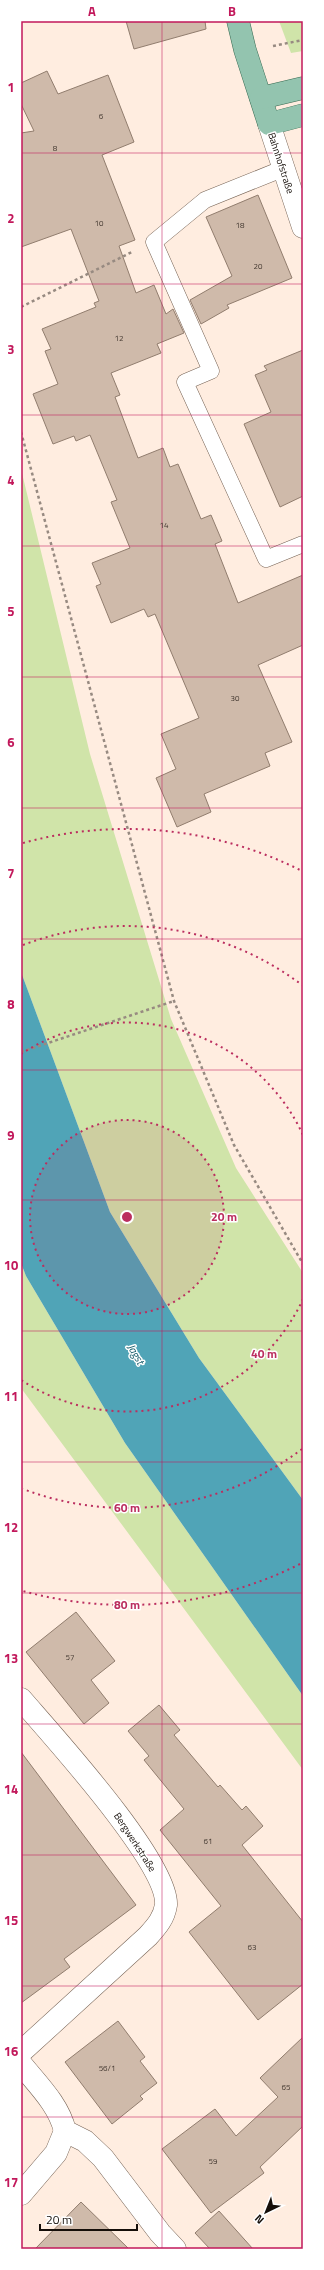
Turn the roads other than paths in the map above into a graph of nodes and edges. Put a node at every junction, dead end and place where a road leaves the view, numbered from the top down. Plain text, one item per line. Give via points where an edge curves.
1 (238, 21) edge
2 (303, 88) edge
3 (261, 98) junction
4 (303, 115) edge
5 (269, 124) junction
6 (282, 169) junction
7 (303, 227) edge
8 (303, 544) edge
9 (21, 1699) edge
10 (21, 2052) edge
11 (21, 2064) edge
12 (65, 2131) junction
13 (21, 2194) edge
14 (175, 2249) edge

1 - 3 main road, Bahnhofstraße
2 - 3 main road
3 - 5 main road, Bahnhofstraße
4 - 5 main road
5 - 6 street, Bahnhofstraße
6 - 7 street, Bahnhofstraße
6 - 8 lane via 205,200 154,242 211,370 186,382 266,560
9 - 10 street, Bergwerkstraße via 122,1819 148,1860 163,1890 166,1904 161,1921 148,1936
11 - 12 street via 55,2106 62,2118
12 - 13 street via 56,2153
12 - 14 street via 86,2141 103,2158 160,2234

